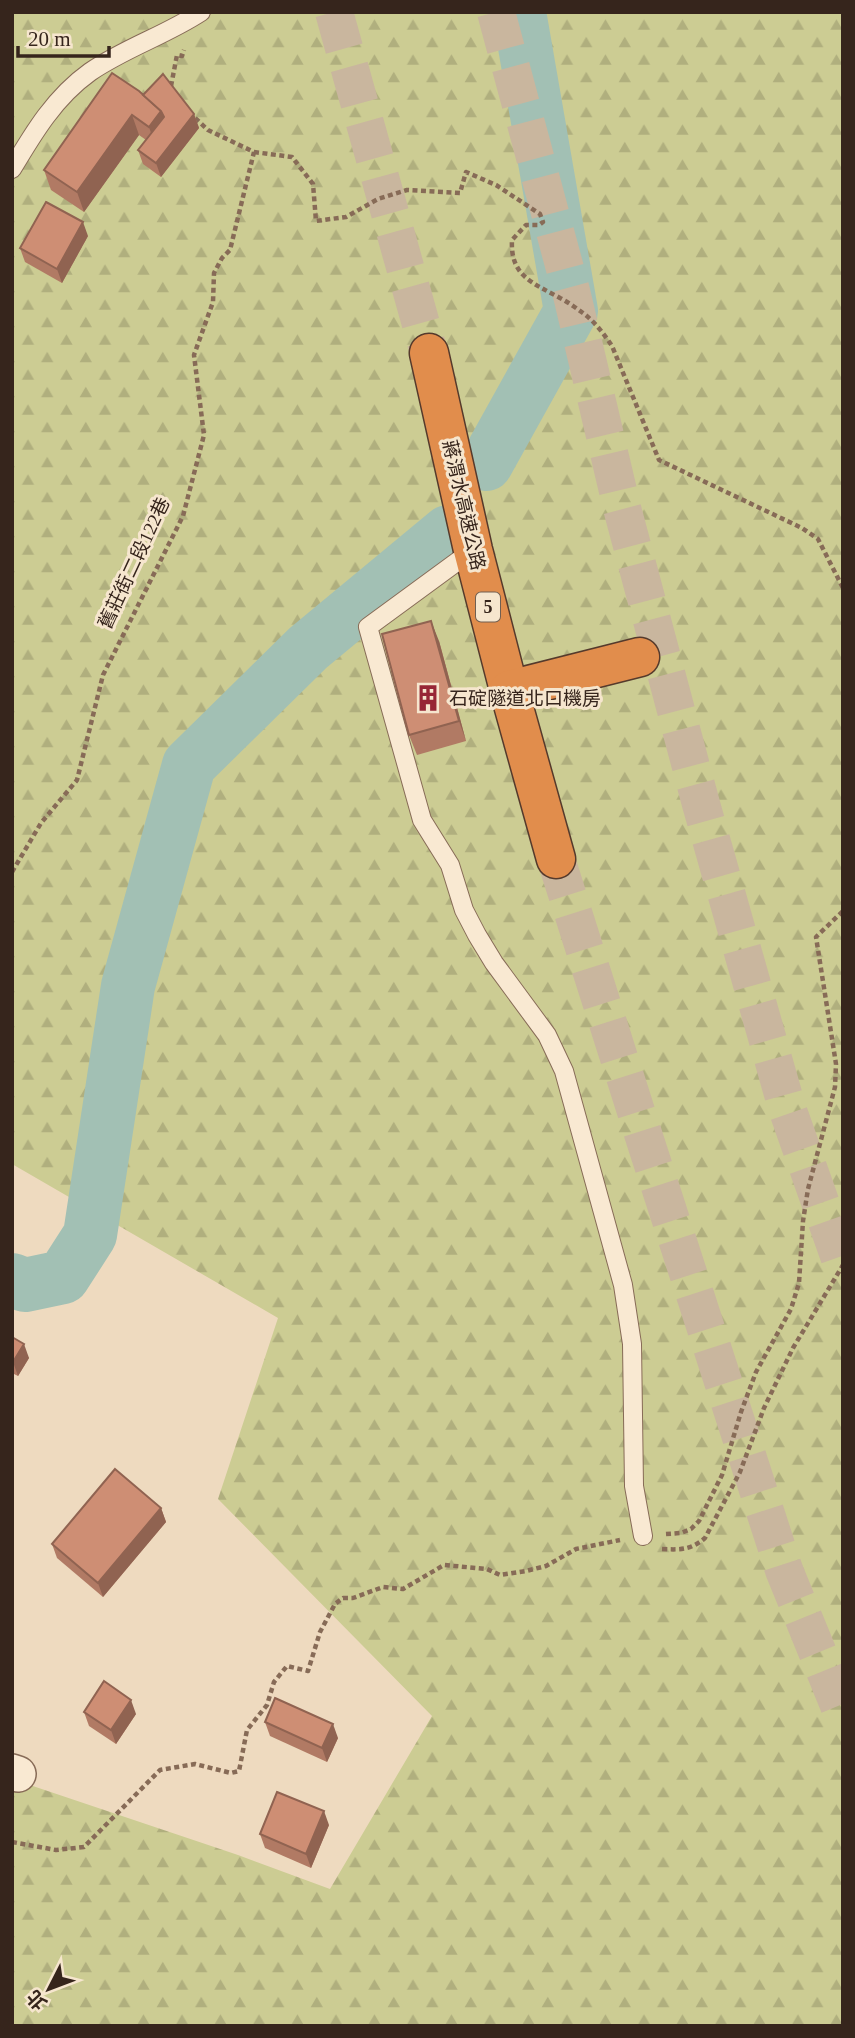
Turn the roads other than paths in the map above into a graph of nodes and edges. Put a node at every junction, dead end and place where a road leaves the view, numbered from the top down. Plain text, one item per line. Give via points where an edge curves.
1 (197, 15) edge
2 (12, 169) edge
3 (429, 354) tunnel mouth
4 (473, 550) junction
5 (640, 657) dead end
6 (509, 690) junction
7 (556, 859) tunnel mouth
8 (643, 1536) road end

1 - 2 lane via 92,71 64,94 37,126
3 - 4 highway, 蔣渭水高速公路 / 5
4 - 6 highway, 蔣渭水高速公路 / 5
4 - 8 lane via 368,627 422,820 450,865 477,935 547,1035 564,1071 624,1285 632,1344 634,1486
5 - 6 highway
6 - 7 highway, 蔣渭水高速公路 / 5

